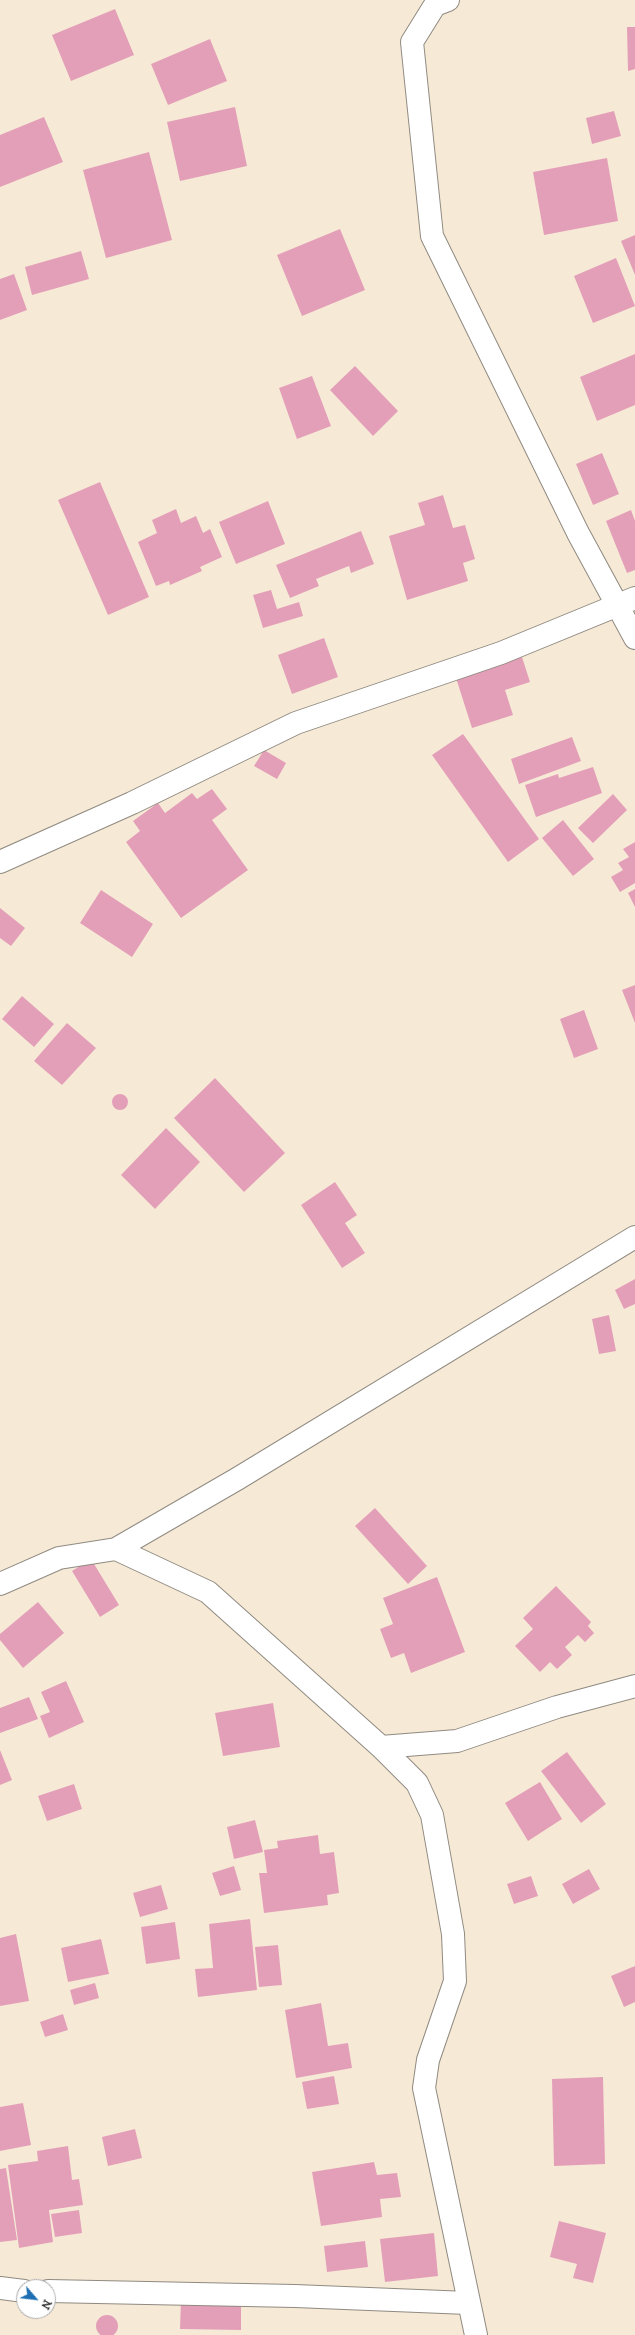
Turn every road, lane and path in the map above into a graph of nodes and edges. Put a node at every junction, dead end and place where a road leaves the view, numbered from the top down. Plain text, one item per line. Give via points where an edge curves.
1 (448, 0) edge
2 (627, 603) edge
3 (635, 638) edge
4 (0, 862) edge
5 (635, 1237) edge
6 (116, 1549) junction
7 (0, 1584) edge
8 (635, 1686) edge
9 (381, 1747) junction
10 (0, 2288) edge
11 (16, 2290) edge
12 (56, 2292) edge
13 (468, 2303) junction
14 (476, 2335) edge

1 - 2 street via 435,6 412,42 432,236 578,533
2 - 3 street
2 - 4 street via 501,653 296,722 132,803
5 - 6 street via 237,1479
6 - 7 street via 59,1558
6 - 9 street via 208,1592
8 - 9 street via 556,1707 457,1741
9 - 13 street via 417,1783 432,1815 453,1934 455,1981 428,2060 424,2088
10 - 11 street
12 - 13 street via 295,2296
13 - 14 street

